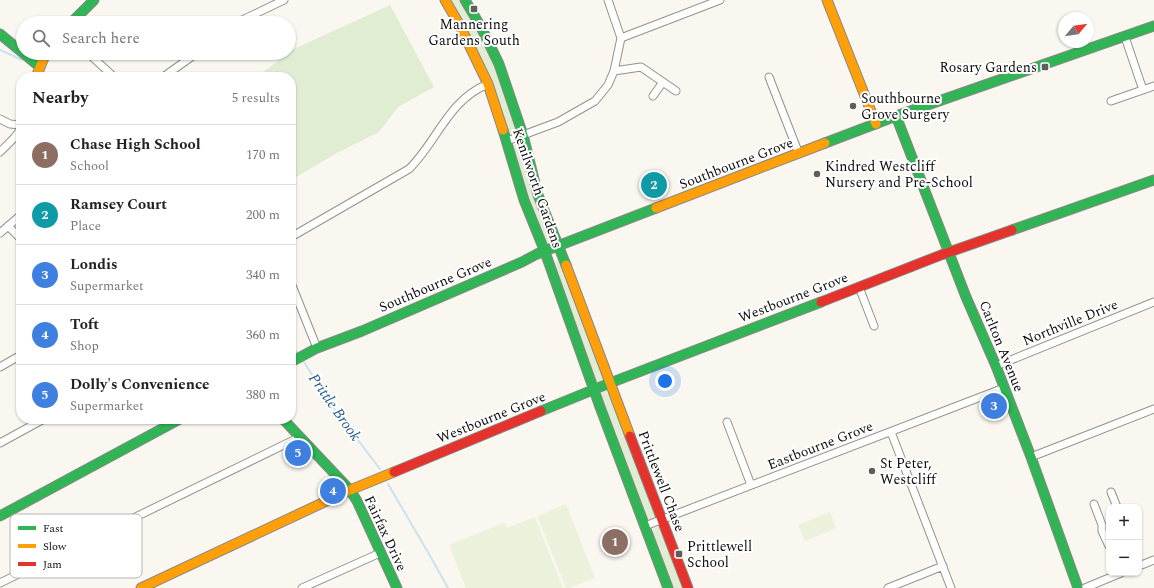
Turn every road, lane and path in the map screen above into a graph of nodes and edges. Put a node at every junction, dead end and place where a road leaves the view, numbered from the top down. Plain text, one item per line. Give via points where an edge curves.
1 (94, 0) edge
2 (284, 0) edge
3 (445, 0) edge
4 (465, 0) edge
5 (608, 0) edge
6 (720, 0) edge
7 (827, 0) edge
8 (78, 16) edge
9 (251, 16) edge
10 (1154, 26) edge
11 (0, 34) edge
12 (1124, 37) junction
13 (621, 38) junction
14 (16, 47) edge
15 (32, 60) edge
16 (43, 60) edge
17 (96, 60) edge
18 (187, 60) edge
19 (40, 67) junction
20 (614, 71) junction
21 (38, 72) edge
22 (109, 72) edge
23 (170, 72) edge
24 (769, 77) dead end
25 (663, 82) junction
26 (488, 84) junction
27 (1154, 86) edge
28 (1143, 90) junction
29 (676, 91) dead end
30 (653, 96) dead end
31 (1111, 101) dead end
32 (896, 116) junction
33 (0, 119) edge
34 (876, 124) junction
35 (16, 125) edge
36 (16, 135) edge
37 (523, 135) junction
38 (507, 141) junction
39 (0, 152) edge
40 (799, 154) junction
41 (1154, 180) edge
42 (16, 219) edge
43 (8, 226) junction
44 (0, 233) edge
45 (16, 234) edge
46 (296, 234) edge
47 (557, 247) junction
48 (545, 252) junction
49 (949, 252) junction
50 (859, 287) junction
51 (296, 295) edge
52 (1154, 302) edge
53 (565, 310) junction
54 (874, 326) dead end
55 (593, 336) junction
56 (317, 348) junction
57 (16, 359) edge
58 (296, 359) edge
59 (996, 366) junction
60 (0, 367) edge
61 (610, 383) junction
62 (1004, 388) junction
63 (596, 389) junction
64 (1154, 409) edge
65 (727, 422) dead end
66 (35, 424) edge
67 (171, 424) edge
68 (288, 424) edge
69 (891, 432) junction
70 (300, 437) junction
71 (0, 443) edge
72 (1031, 456) junction
73 (751, 485) junction
74 (350, 490) junction
75 (1111, 492) dead end
76 (1094, 504) dead end
77 (1117, 504) edge
78 (142, 514) edge
79 (0, 516) edge
80 (662, 520) junction
81 (1106, 523) edge
82 (645, 526) junction
83 (1106, 540) edge
84 (380, 553) junction
85 (1154, 560) edge
86 (1142, 565) edge
87 (943, 566) junction
88 (1114, 576) edge
89 (10, 578) edge
90 (0, 583) edge
91 (141, 588) edge
92 (302, 588) edge
93 (397, 588) edge
94 (668, 588) edge
95 (688, 588) edge
96 (888, 588) edge
97 (951, 588) edge
98 (1078, 588) edge
99 (1085, 588) edge

1 - 8 street
2 - 9 street
3 - 26 street, Kenilworth Gardens
4 - 37 street, Kenilworth Gardens via 499,64
5 - 13 street
6 - 13 street
7 - 34 street
10 - 12 street, Southbourne Grove
11 - 14 street
12 - 28 street
12 - 32 street, Southbourne Grove
13 - 20 street
15 - 19 street
16 - 19 street
17 - 22 street
18 - 23 street
19 - 21 street
20 - 25 street via 640,67
20 - 37 street via 608,85 595,101 558,122
24 - 40 street
25 - 29 street
25 - 30 street
26 - 38 street, Kenilworth Gardens
26 - 46 street via 472,92 448,115 409,169
27 - 28 street
28 - 31 street
32 - 34 street, Southbourne Grove
32 - 49 street, Carlton Avenue
33 - 35 street
34 - 40 street, Southbourne Grove
36 - 39 street
37 - 38 street
37 - 47 street, Kenilworth Gardens via 538,195
38 - 48 street, Kenilworth Gardens via 524,200
40 - 47 street, Southbourne Grove
41 - 49 street, Westbourne Grove
42 - 43 street
43 - 44 street
43 - 45 street
47 - 48 street, Southbourne Grove
47 - 53 street via 551,255
47 - 55 street, Kenilworth Gardens
48 - 53 street, Kenilworth Gardens
48 - 56 street, Southbourne Grove
49 - 50 street, Westbourne Grove
49 - 59 street, Carlton Avenue
50 - 54 street, Westbourne Grove
50 - 61 street, Westbourne Grove
51 - 56 street
52 - 59 street, Northville Drive
53 - 63 street, Kenilworth Gardens
55 - 61 street, Kenilworth Gardens
55 - 63 street via 604,380
56 - 58 street, Southbourne Grove
57 - 60 street
59 - 62 street, Carlton Avenue
61 - 63 street, Westbourne Grove
61 - 80 street, Prittlewell Chase
62 - 69 street, Eastbourne Grove
62 - 72 street, Carlton Avenue
63 - 74 street, Westbourne Grove
63 - 82 street
64 - 72 street
65 - 73 street
66 - 71 street
67 - 79 street
68 - 70 street, Fairfax Drive
69 - 73 street, Eastbourne Grove
69 - 87 street
70 - 74 street, Fairfax Drive
70 - 78 street
72 - 98 street, Carlton Avenue
73 - 80 street, Eastbourne Grove
74 - 84 street, Fairfax Drive
74 - 91 street, Westbourne Grove
75 - 77 street
76 - 81 street
80 - 82 street, Eastbourne Grove
80 - 95 street, Prittlewell Chase
81 - 83 street via 1102,531
82 - 94 street
84 - 92 street
84 - 93 street, Fairfax Drive
85 - 86 street
87 - 96 street
87 - 97 street
88 - 99 street
89 - 90 street

